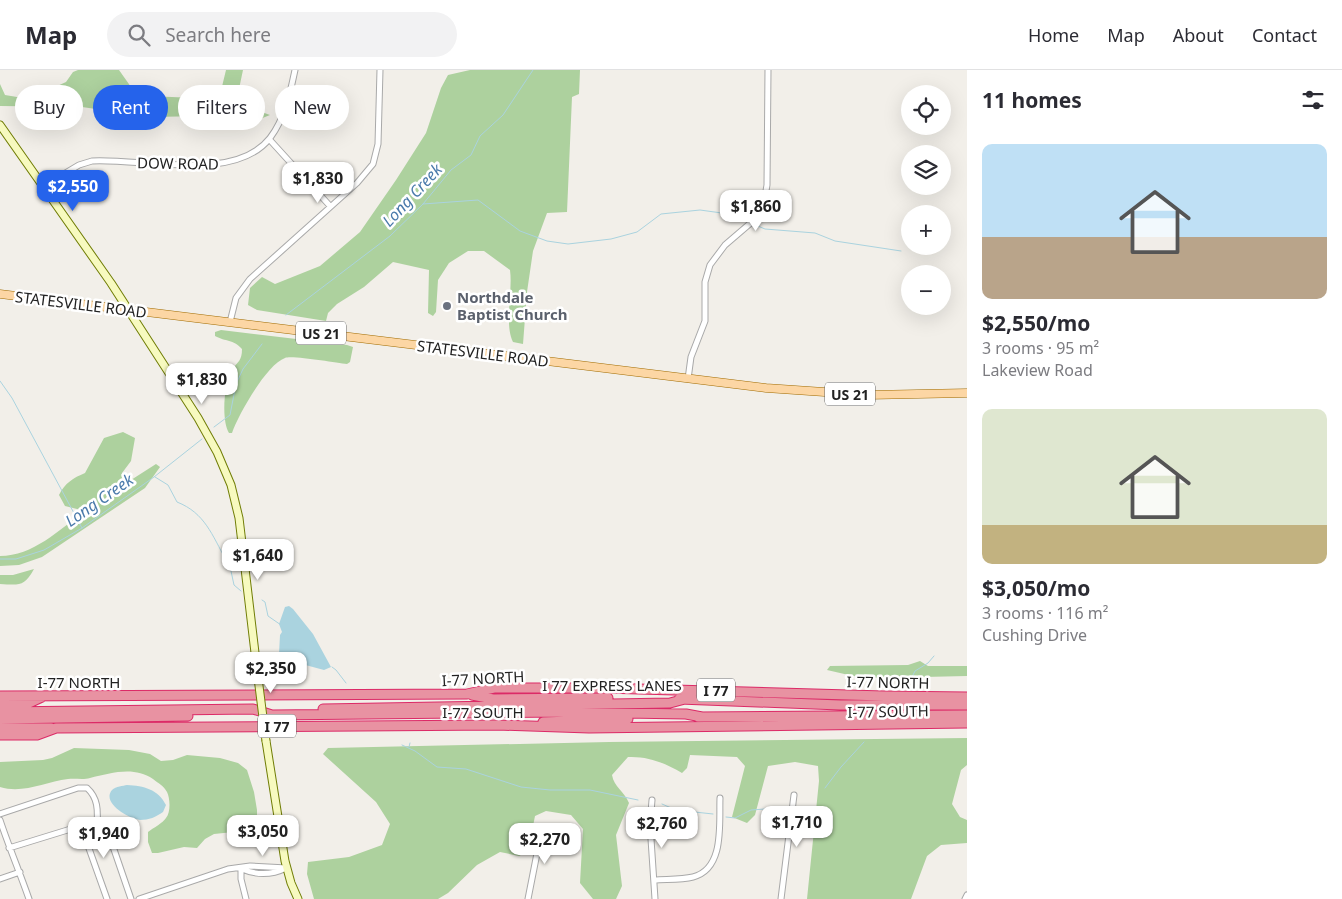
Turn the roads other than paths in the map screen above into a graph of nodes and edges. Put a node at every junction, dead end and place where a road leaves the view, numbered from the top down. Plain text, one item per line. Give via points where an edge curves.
1 (295, 70) edge
2 (380, 70) edge
3 (768, 70) edge
4 (0, 125) edge
5 (269, 139) junction
6 (42, 187) junction
7 (330, 206) junction
8 (0, 294) edge
9 (127, 310) junction
10 (230, 322) junction
11 (688, 379) junction
12 (967, 394) edge
13 (466, 694) junction
14 (44, 695) junction
15 (0, 696) edge
16 (967, 697) edge
17 (685, 699) junction
18 (0, 705) edge
19 (967, 705) edge
20 (0, 712) edge
21 (239, 712) junction
22 (262, 712) junction
23 (286, 712) junction
24 (967, 715) edge
25 (702, 717) junction
26 (0, 719) edge
27 (967, 723) edge
28 (498, 725) junction
29 (0, 727) edge
30 (56, 728) junction
31 (0, 736) edge
32 (794, 795) dead end
33 (720, 798) dead end
34 (652, 800) dead end
35 (0, 814) edge
36 (0, 820) edge
37 (97, 825) junction
38 (81, 826) junction
39 (542, 828) dead end
40 (9, 848) junction
41 (241, 868) junction
42 (287, 868) junction
43 (20, 872) junction
44 (0, 879) edge
45 (654, 880) junction
46 (967, 895) edge
47 (29, 899) edge
48 (107, 899) edge
49 (131, 899) edge
50 (139, 899) edge
51 (246, 899) edge
52 (298, 899) edge
53 (528, 899) edge
54 (655, 899) edge
55 (781, 899) edge
56 (965, 899) edge

1 - 5 street, DOW ROAD via 284,113
2 - 7 street via 376,158 366,173
3 - 11 street via 764,202 753,221 725,245 710,265 705,321 691,357
4 - 6 main road
5 - 6 street, DOW ROAD via 234,162 198,165 84,163
5 - 7 street
6 - 9 main road
7 - 10 street via 244,285 236,298
8 - 9 main road, STATESVILLE ROAD / US 21
9 - 10 main road, STATESVILLE ROAD / US 21
9 - 22 main road, bridge via 205,430 228,475 242,538
10 - 11 main road, STATESVILLE ROAD / US 21
11 - 12 main road, STATESVILLE ROAD / US 21 via 824,393
13 - 14 highway, I-77 NORTH / I 77
13 - 16 highway, I-77 NORTH / I 77 via 494,688 611,688
13 - 17 highway, I 77 EXPRESS LANES / I 77 via 493,699
14 - 15 highway, I-77 NORTH / I 77
14 - 18 highway, I 77 via 27,704
17 - 19 highway, I 77 EXPRESS LANES / I 77
17 - 23 highway via 670,703
20 - 21 highway
21 - 22 highway via 254,715
21 - 26 highway
22 - 23 highway via 272,715
22 - 42 main road, bridge
23 - 25 highway via 570,712
24 - 25 highway, I 77
25 - 28 highway, I 77
27 - 28 highway, I-77 SOUTH / I 77 via 588,728
28 - 30 highway, I-77 SOUTH / I 77
29 - 30 highway, I 77
30 - 31 highway, I-77 SOUTH / I 77 via 37,735
32 - 55 street
33 - 45 street via 717,849 713,861 693,877
34 - 45 street via 650,824
35 - 37 street via 78,788 87,788 96,801
36 - 40 street
37 - 38 street
37 - 49 street via 108,832
38 - 40 street
38 - 48 street
39 - 53 street
40 - 43 street
41 - 42 street via 272,874
41 - 50 street via 228,868
41 - 51 street
42 - 52 main road
43 - 44 street
43 - 47 street
45 - 54 street
46 - 56 street

